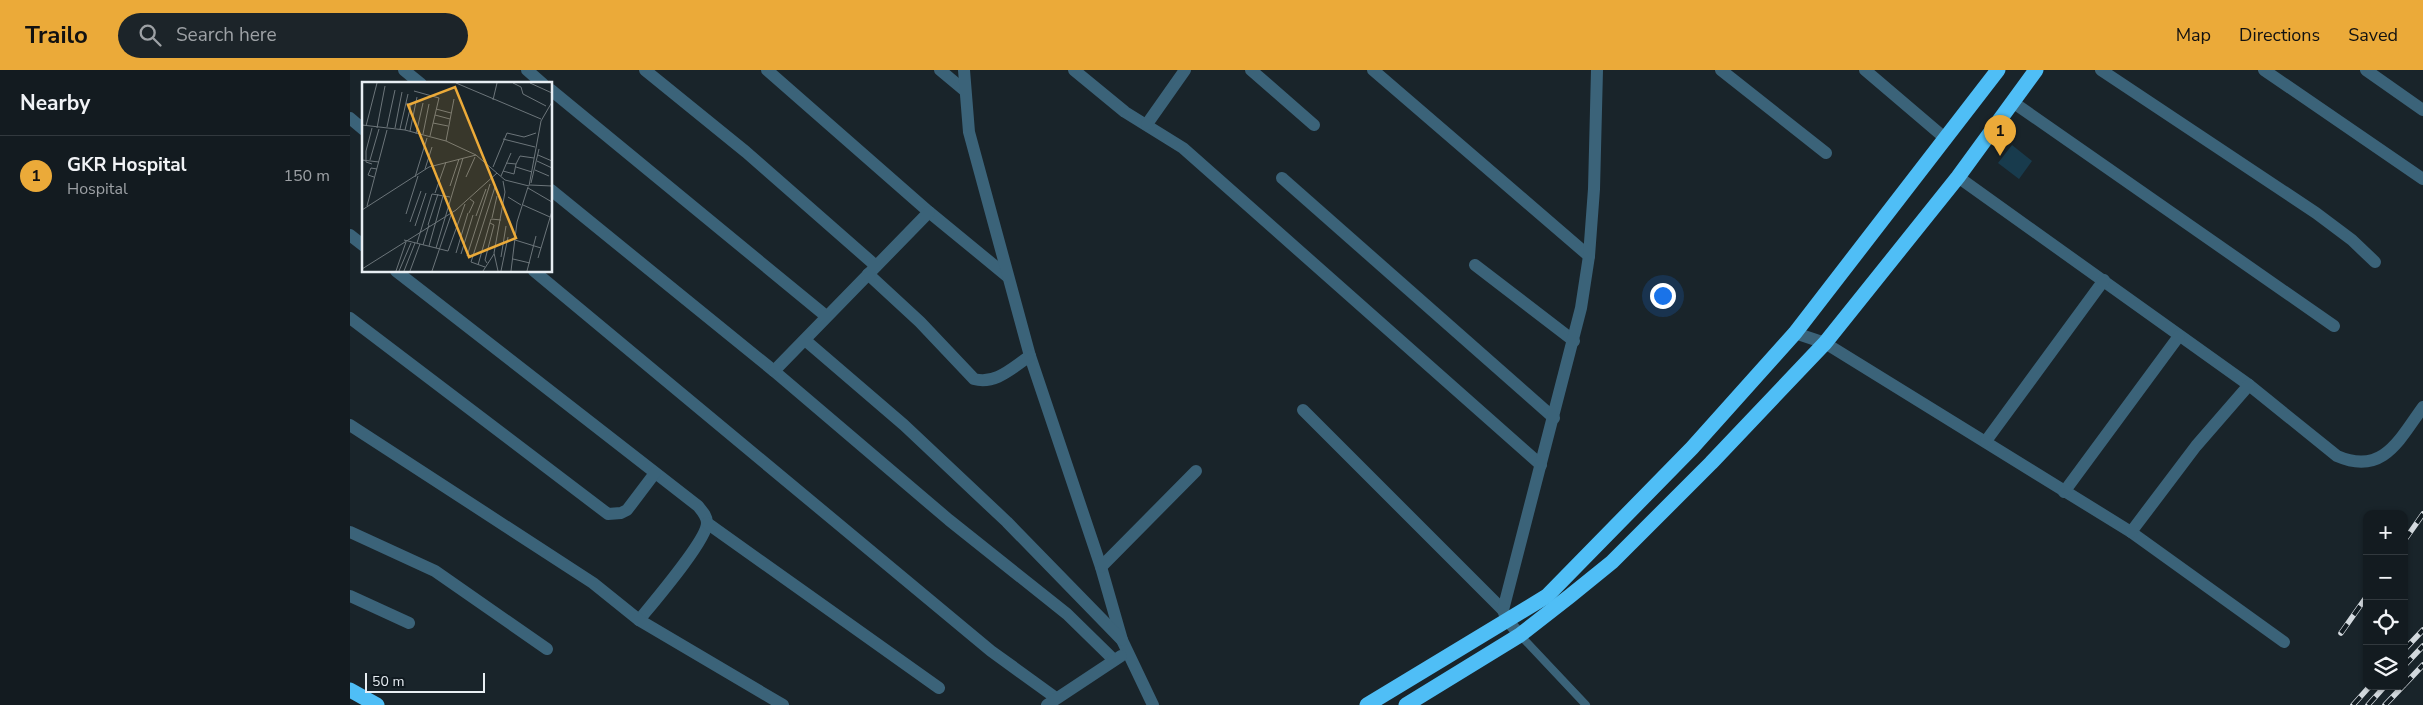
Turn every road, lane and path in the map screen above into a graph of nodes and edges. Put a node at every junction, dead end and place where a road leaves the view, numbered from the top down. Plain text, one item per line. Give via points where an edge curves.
1 (404, 70) edge
2 (526, 70) edge
3 (645, 70) edge
4 (767, 70) edge
5 (940, 70) edge
6 (964, 70) edge
7 (1074, 70) edge
8 (1185, 70) edge
9 (1251, 70) edge
10 (1373, 70) edge
11 (1597, 70) edge
12 (1721, 70) edge
13 (1865, 70) edge
14 (1998, 70) edge
15 (2036, 70) edge
16 (2101, 70) edge
17 (2264, 70) edge
18 (2366, 70) edge
19 (418, 82) edge
20 (541, 82) edge
21 (964, 90) junction
22 (552, 91) edge
23 (2014, 103) junction
24 (2423, 110) edge
25 (350, 118) edge
26 (1147, 124) junction
27 (1314, 124) dead end
28 (362, 128) edge
29 (1946, 139) junction
30 (1826, 153) dead end
31 (1958, 177) junction
32 (1282, 178) dead end
33 (2423, 179) edge
34 (552, 191) edge
35 (929, 212) junction
36 (350, 235) edge
37 (362, 244) edge
38 (1589, 256) junction
39 (2375, 262) dead end
40 (1475, 265) dead end
41 (872, 270) junction
42 (397, 272) edge
43 (535, 272) edge
44 (1006, 276) junction
45 (2104, 280) junction
46 (826, 316) junction
47 (350, 318) edge
48 (2334, 326) dead end
49 (1795, 333) junction
50 (2179, 336) junction
51 (805, 340) junction
52 (1574, 341) junction
53 (1825, 343) junction
54 (1030, 356) junction
55 (774, 371) junction
56 (2249, 385) junction
57 (2423, 407) edge
58 (1303, 410) dead end
59 (1554, 418) junction
60 (350, 425) edge
61 (1986, 441) junction
62 (1541, 465) junction
63 (1196, 471) dead end
64 (655, 473) junction
65 (2064, 492) junction
66 (707, 523) junction
67 (350, 532) edge
68 (2131, 532) junction
69 (1101, 566) junction
70 (350, 596) edge
71 (1505, 615) junction
72 (639, 620) junction
73 (409, 623) dead end
74 (1520, 635) junction
75 (1122, 640) junction
76 (2284, 642) dead end
77 (547, 649) dead end
78 (1127, 652) junction
79 (1114, 660) junction
80 (939, 688) dead end
81 (350, 690) edge
82 (1051, 702) edge
83 (377, 705) edge
84 (783, 705) edge
85 (1153, 705) edge
86 (1367, 705) edge
87 (1406, 705) edge
88 (1586, 705) edge

1 - 19 street
2 - 20 street
3 - 41 street via 746,152
4 - 35 street
5 - 21 street
6 - 21 street
7 - 26 street via 1121,108
8 - 26 street
9 - 27 street
10 - 38 street
11 - 38 street
12 - 30 street
13 - 29 street
14 - 29 highway
15 - 23 highway
16 - 39 street via 2316,213
17 - 33 street
18 - 24 street
21 - 44 street via 969,132
22 - 46 street
23 - 31 highway
23 - 48 street
25 - 28 street
26 - 62 street via 1183,148
29 - 49 highway
31 - 45 street
31 - 53 highway
32 - 59 street
34 - 55 street
35 - 41 street
35 - 44 street
36 - 37 street
38 - 52 street
40 - 52 street
41 - 46 street
41 - 54 street via 974,379 992,380
42 - 64 street
43 - 82 street
44 - 54 street
45 - 50 street
45 - 61 street
46 - 51 street
47 - 64 street via 608,514 627,510
49 - 53 street
49 - 71 highway via 1692,448 1547,596
50 - 56 street
50 - 65 street
51 - 55 street
51 - 75 street via 904,425
52 - 59 street
53 - 61 street
53 - 74 highway via 1612,562
54 - 69 street
55 - 79 street via 942,514 1067,614
56 - 57 street via 2337,456 2363,463 2380,459 2394,447
56 - 68 street
58 - 71 street
59 - 62 street
60 - 72 street via 593,583
61 - 65 street
62 - 71 street
63 - 69 street
64 - 66 street via 698,506
65 - 68 street
66 - 72 street via 699,542
66 - 80 street
67 - 77 street via 435,571
68 - 76 street
69 - 75 street
70 - 73 street
71 - 74 street
71 - 86 highway
72 - 84 street
74 - 87 highway
74 - 88 lane
75 - 78 street
78 - 79 street
78 - 85 street
79 - 82 street
81 - 83 highway

